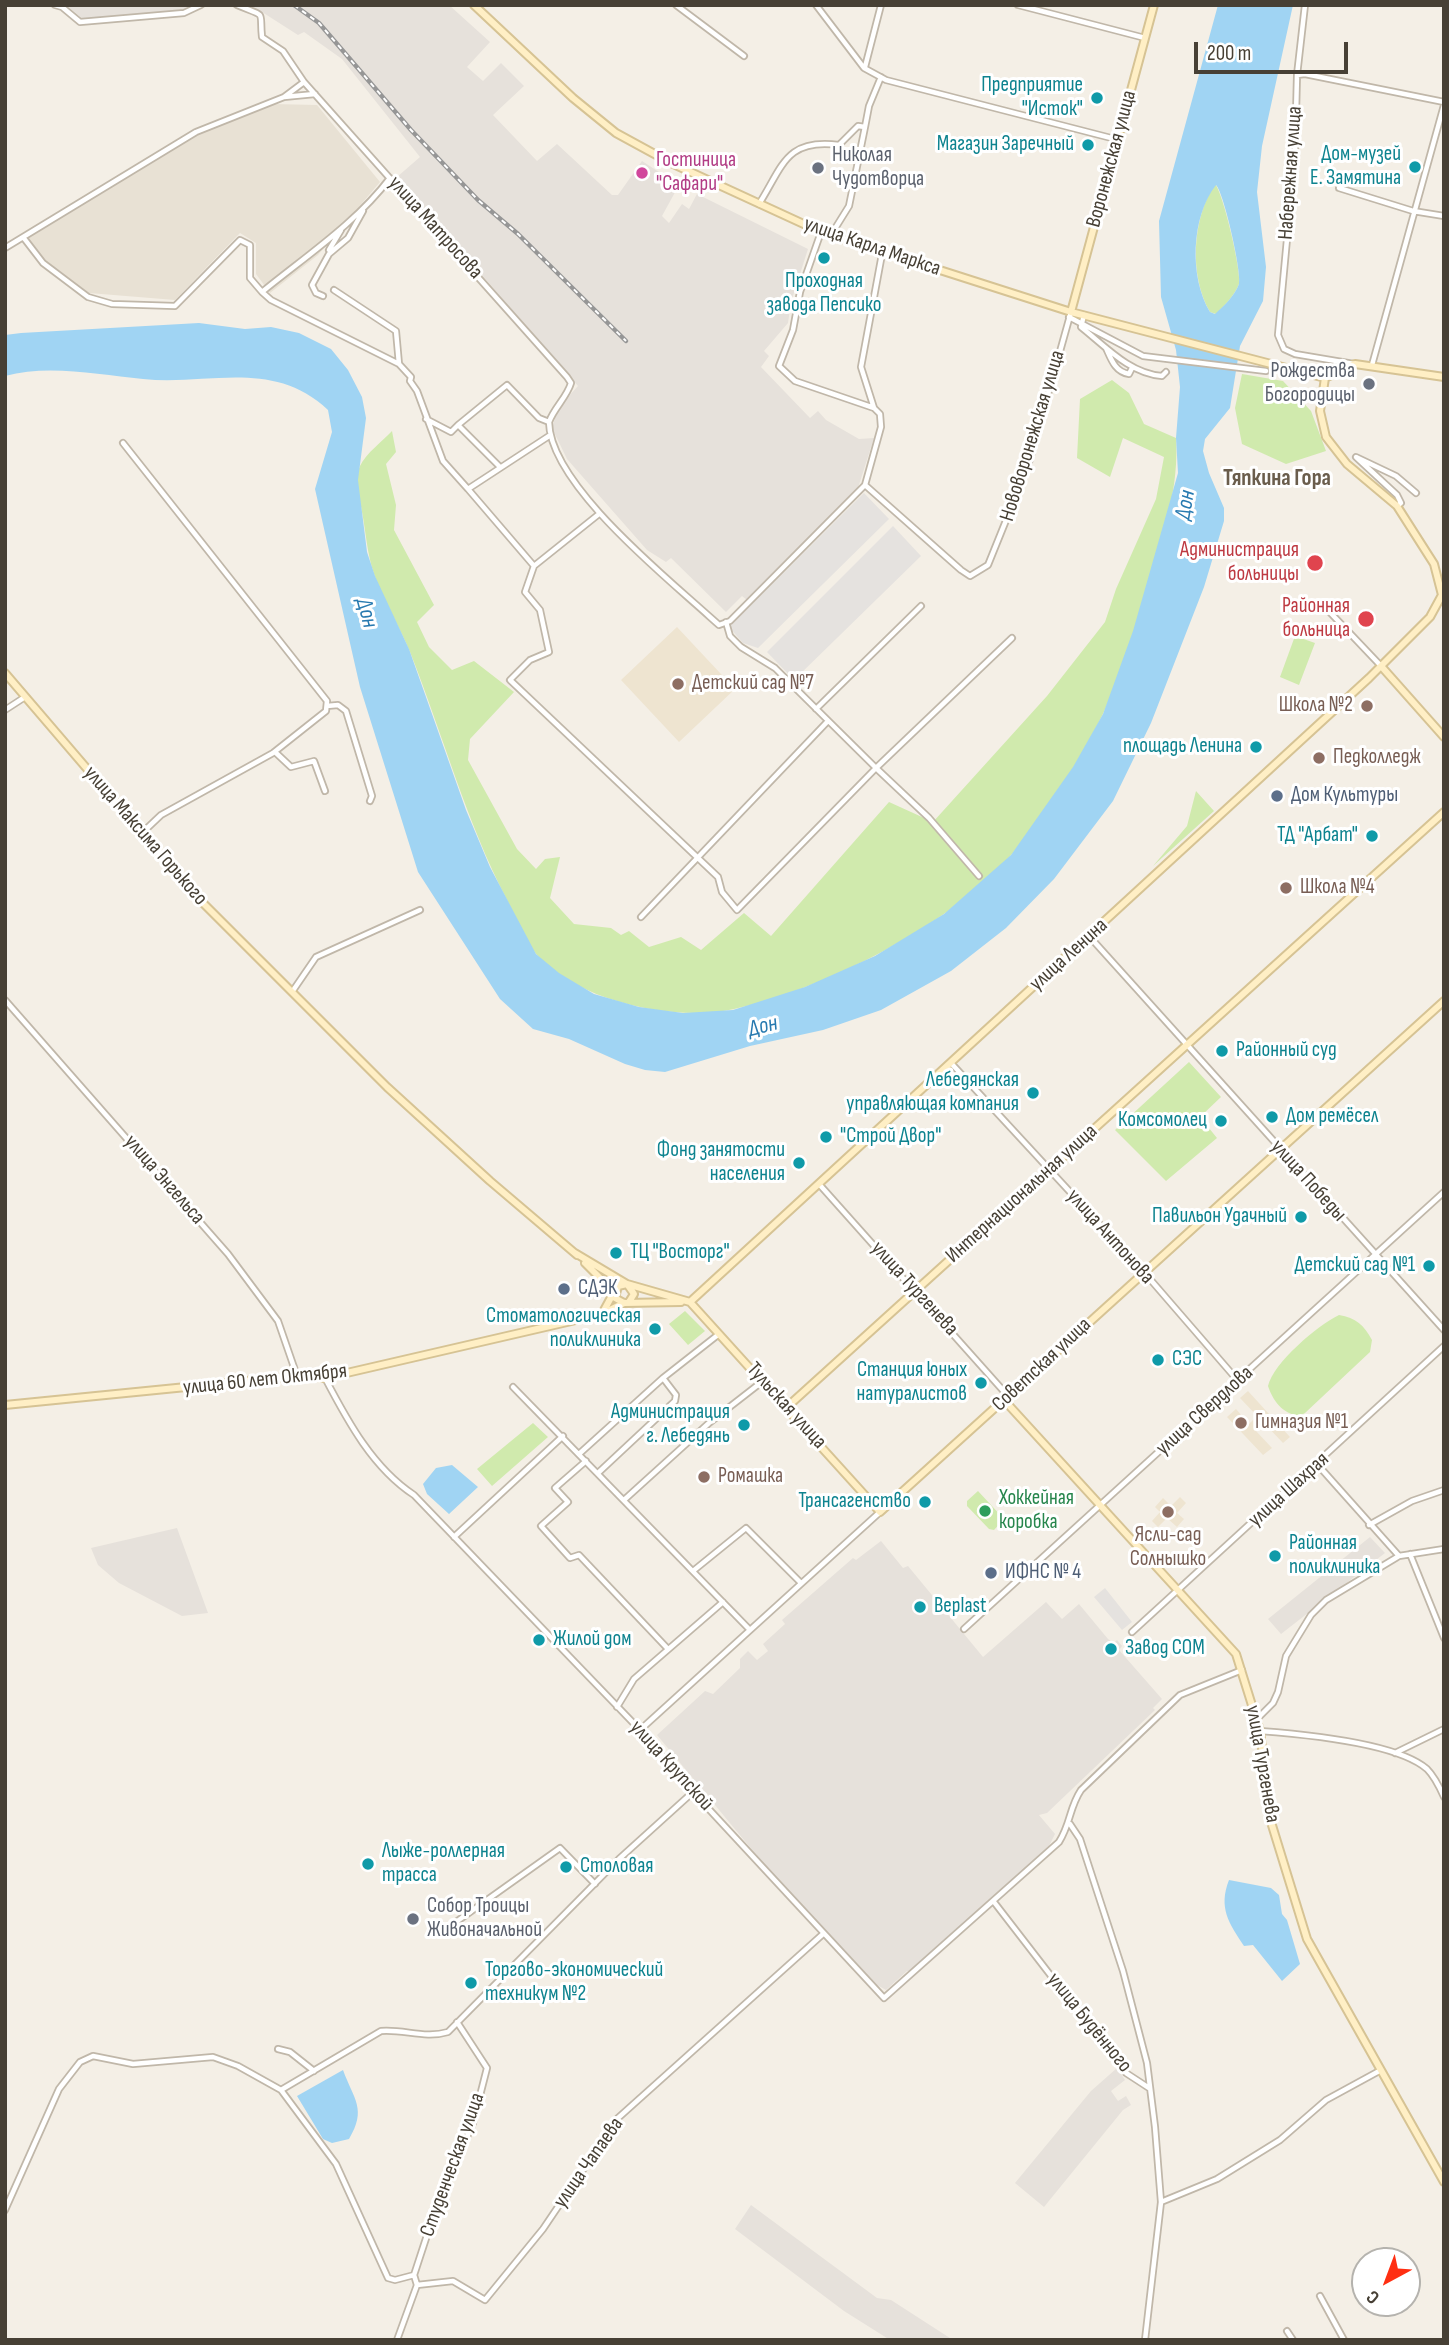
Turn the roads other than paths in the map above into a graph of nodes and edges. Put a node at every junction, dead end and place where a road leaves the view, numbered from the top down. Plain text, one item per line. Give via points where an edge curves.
1 (55, 5) edge
2 (201, 5) edge
3 (237, 5) edge
4 (474, 5) edge
5 (676, 5) edge
6 (816, 5) edge
7 (881, 5) edge
8 (1018, 5) edge
9 (1154, 5) edge
10 (1305, 5) edge
11 (1146, 38) junction
12 (744, 56) dead end
13 (864, 68) junction
14 (1297, 75) junction
15 (881, 77) junction
16 (304, 82) junction
17 (315, 94) junction
18 (284, 97) junction
19 (1444, 103) edge
20 (865, 127) junction
21 (1115, 139) junction
22 (390, 178) junction
23 (1339, 188) dead end
24 (759, 204) junction
25 (363, 208) junction
26 (1413, 211) junction
27 (1444, 216) edge
28 (342, 228) junction
29 (821, 232) junction
30 (831, 236) junction
31 (23, 237) junction
32 (5, 248) edge
33 (329, 254) junction
34 (882, 254) junction
35 (334, 290) dead end
36 (262, 292) junction
37 (323, 296) dead end
38 (1070, 314) junction
39 (1084, 315) junction
40 (1080, 323) junction
41 (1106, 347) junction
42 (1355, 364) junction
43 (399, 365) junction
44 (1372, 365) junction
45 (1132, 368) junction
46 (1266, 371) dead end
47 (1166, 372) dead end
48 (1444, 377) edge
49 (1325, 378) junction
50 (874, 408) junction
51 (426, 419) junction
52 (548, 422) junction
53 (458, 425) junction
54 (549, 436) junction
55 (123, 443) dead end
56 (499, 466) junction
57 (865, 485) junction
58 (468, 489) junction
59 (1416, 493) dead end
60 (1397, 506) junction
61 (599, 514) junction
62 (534, 566) junction
63 (1442, 602) edge
64 (921, 606) dead end
65 (1324, 606) dead end
66 (726, 622) junction
67 (1012, 638) dead end
68 (1381, 666) junction
69 (5, 673) edge
70 (26, 697) junction
71 (327, 706) junction
72 (816, 709) junction
73 (5, 710) edge
74 (828, 721) junction
75 (1444, 737) edge
76 (275, 752) junction
77 (876, 768) junction
78 (325, 791) dead end
79 (370, 801) dead end
80 (1444, 812) edge
81 (142, 833) junction
82 (698, 858) junction
83 (979, 876) dead end
84 (421, 910) dead end
85 (641, 917) dead end
86 (1089, 936) junction
87 (292, 992) junction
88 (5, 1000) edge
89 (1444, 1001) edge
90 (1188, 1044) junction
91 (951, 1063) junction
92 (1278, 1149) junction
93 (1049, 1170) junction
94 (819, 1184) junction
95 (1444, 1192) edge
96 (575, 1253) junction
97 (1375, 1255) junction
98 (1143, 1271) junction
99 (627, 1284) junction
100 (915, 1291) junction
101 (614, 1292) junction
102 (690, 1302) junction
103 (626, 1303) junction
104 (602, 1314) junction
105 (1444, 1330) edge
106 (720, 1333) junction
107 (1444, 1346) edge
108 (297, 1376) junction
109 (325, 1378) junction
110 (663, 1378) junction
111 (764, 1381) junction
112 (1239, 1382) junction
113 (513, 1387) dead end
114 (1006, 1398) junction
115 (5, 1405) edge
116 (787, 1407) junction
117 (563, 1436) junction
118 (579, 1454) junction
119 (586, 1461) junction
120 (1317, 1464) junction
121 (598, 1473) junction
122 (1444, 1490) edge
123 (624, 1500) junction
124 (1099, 1504) junction
125 (880, 1512) junction
126 (1369, 1525) junction
127 (454, 1537) junction
128 (1444, 1549) edge
129 (1410, 1554) junction
130 (1399, 1556) junction
131 (693, 1571) junction
132 (802, 1583) junction
133 (1177, 1590) junction
134 (723, 1602) junction
135 (964, 1629) dead end
136 (750, 1630) junction
137 (1132, 1632) dead end
138 (1444, 1638) edge
139 (668, 1649) junction
140 (1242, 1670) junction
141 (617, 1707) junction
142 (1257, 1719) junction
143 (1444, 1729) edge
144 (640, 1730) junction
145 (1260, 1731) junction
146 (1395, 1754) junction
147 (1442, 1789) edge
148 (693, 1792) junction
149 (1444, 1797) edge
150 (1070, 1824) junction
151 (595, 1884) junction
152 (993, 1901) junction
153 (449, 1927) dead end
154 (823, 1934) junction
155 (457, 2022) junction
156 (278, 2049) dead end
157 (1381, 2070) junction
158 (314, 2071) junction
159 (1149, 2088) junction
160 (281, 2090) junction
161 (1444, 2182) edge
162 (1161, 2202) junction
163 (5, 2210) edge
164 (414, 2275) junction
165 (417, 2285) junction
166 (1320, 2296) dead end
167 (1287, 2331) dead end
168 (397, 2340) edge
169 (1145, 2340) edge
170 (1293, 2340) edge
171 (1344, 2340) edge

1 - 2 street via 79,22 184,13
3 - 16 street, улица Матросова via 261,15 262,37 283,51
4 - 24 main road, улица Карла Маркса via 616,133
5 - 12 street
6 - 13 street
7 - 13 street
8 - 11 street
9 - 11 main road, Воронежская улица
10 - 14 street, Набережная улица
11 - 21 main road, Воронежская улица
13 - 15 street
14 - 19 street
14 - 42 street, Набережная улица via 1295,154 1278,335 1284,349 1295,354
15 - 20 street
15 - 21 street
16 - 17 street, улица Матросова
16 - 18 street
17 - 18 street
17 - 22 street, улица Матросова
18 - 31 street via 196,132
19 - 26 street
20 - 24 street via 858,126 839,145 795,149 774,174
20 - 30 street via 849,206
21 - 38 main road, Воронежская улица
22 - 25 street
22 - 52 street, улица Матросова via 571,383
23 - 26 street
24 - 29 main road, улица Карла Маркса
25 - 28 street
25 - 33 street via 348,238
26 - 27 street
26 - 44 street
28 - 33 street
28 - 36 street
29 - 30 main road, улица Карла Маркса
29 - 50 street via 779,366 795,381
30 - 34 main road, улица Карла Маркса
31 - 32 street
31 - 36 street via 43,263 88,297 112,304 166,308 175,306 240,240 250,245 250,278
33 - 37 street via 312,285
34 - 38 main road, улица Карла Маркса
34 - 50 street via 861,367
35 - 43 street via 396,331
36 - 43 street
38 - 39 main road, улица Карла Маркса
38 - 40 street, улица Карла Маркса
38 - 57 street, Нововоронежская улица via 1028,466 988,565 981,572 970,576 961,570
39 - 40 street
39 - 49 main road, улица Карла Маркса
40 - 41 street
40 - 46 street, улица Карла Маркса via 1158,360
41 - 45 street
41 - 45 street via 1115,367 1129,374
42 - 44 main road
42 - 49 main road
43 - 51 street via 411,377
44 - 48 main road
45 - 47 street via 1150,376
49 - 60 main road via 1322,424 1334,451
50 - 57 street via 880,414 881,428
51 - 53 street via 451,432
51 - 58 street via 443,461
52 - 53 street via 507,384
52 - 54 street
53 - 56 street
54 - 56 street
54 - 61 street via 558,457
55 - 71 street
56 - 58 street
57 - 66 street
58 - 62 street
59 - 60 street via 1396,476 1356,457 1397,495 1401,503
60 - 63 main road via 1434,564
61 - 62 street
61 - 66 street via 719,625
62 - 82 street via 524,592 540,610 550,652 530,660 510,680
63 - 68 main road, улица Ленина
64 - 72 street
65 - 68 street
66 - 72 street via 730,636 741,647 775,668
67 - 77 street
68 - 75 main road
68 - 86 main road, улица Ленина
69 - 70 main road, улица Максима Горького
70 - 73 street
70 - 81 main road, улица Максима Горького
71 - 76 street
71 - 79 street via 338,705 346,711
72 - 74 street
74 - 77 street
74 - 82 street
76 - 78 street via 291,767 314,761
76 - 81 street via 160,815
77 - 82 street via 737,911 722,892 718,877
77 - 83 street via 929,818
80 - 90 main road, Интернациональная улица
81 - 87 main road, улица Максима Горького via 196,896
82 - 85 street
84 - 87 street via 316,957
86 - 90 street, улица Победы
86 - 91 main road, улица Ленина
87 - 96 main road, улица Максима Горького via 456,1150
88 - 108 street, улица Энгельса via 228,1254 278,1321
89 - 92 main road, Советская улица
90 - 92 street, улица Победы
90 - 93 main road, Интернациональная улица
91 - 93 street, улица Антонова
91 - 94 main road, улица Ленина
92 - 97 street, улица Победы
92 - 98 main road, Советская улица
93 - 98 street, улица Антонова
93 - 100 main road, Интернациональная улица
94 - 100 street, улица Тургенева
94 - 102 main road, улица Ленина
95 - 97 street, улица Свердлова
96 - 99 main road, улица Максима Горького
96 - 101 main road, улица Максима Горького
97 - 105 street, улица Победы
97 - 112 street, улица Свердлова
98 - 112 street, улица Антонова
98 - 114 main road, Советская улица
99 - 101 main road
99 - 102 main road, Тульская улица
99 - 103 main road via 634,1292
100 - 114 street, улица Тургенева
100 - 116 main road, Интернациональная улица
101 - 103 main road via 616,1300
101 - 104 main road
102 - 103 main road
102 - 106 main road, Тульская улица
103 - 104 main road, улица 60 лет Октября
104 - 109 main road, улица 60 лет Октября
106 - 110 street
106 - 111 main road, Тульская улица
107 - 120 street, улица Шахрая
108 - 109 main road, улица 60 лет Октября
108 - 115 main road, улица 60 лет Октября
109 - 127 street, улица Крупской via 389,1478 414,1495
110 - 118 street
110 - 121 street via 676,1395 675,1401
111 - 116 main road, Тульская улица
111 - 123 street
112 - 124 street, улица Свердлова
113 - 117 street
114 - 124 main road, улица Тургенева
114 - 125 main road, Советская улица
116 - 125 main road, Тульская улица
117 - 118 street
117 - 127 street
118 - 119 street
119 - 121 street
119 - 139 street via 555,1488 568,1502 541,1526 570,1558 579,1555
120 - 126 street
120 - 133 street, улица Шахрая
121 - 123 street
122 - 126 street via 1412,1501
123 - 131 street
124 - 133 main road, улица Тургенева
124 - 135 street, улица Свердлова
125 - 132 street, Советская улица
126 - 130 street
127 - 141 street, улица Крупской
128 - 129 street
129 - 130 street
129 - 138 street
130 - 142 street via 1326,1600 1311,1615 1286,1656 1273,1703
131 - 132 street via 747,1528
131 - 134 street
132 - 136 street, Советская улица
133 - 137 street, улица Шахрая
133 - 140 main road, улица Тургенева via 1236,1654
134 - 136 street
134 - 139 street
136 - 144 street, Советская улица
139 - 141 street via 634,1679
140 - 142 main road, улица Тургенева
140 - 150 street via 1180,1695 1081,1790 1072,1805
141 - 144 street, улица Крупской
142 - 145 main road, улица Тургенева
143 - 146 street
144 - 148 street, улица Крупской
145 - 146 street via 1349,1740
145 - 157 main road, улица Тургенева via 1271,1822 1307,1939
146 - 147 street via 1426,1769
147 - 149 street
148 - 151 street
148 - 154 street, улица Крупской
150 - 152 street via 1059,1842
150 - 159 street via 1080,1839 1123,1971
151 - 153 street via 560,1848
151 - 155 street
152 - 154 street, улица Крупской via 884,1998
152 - 159 street, улица Будённого via 1126,2073
154 - 165 street, улица Чапаева via 618,2118 543,2229 485,2300 453,2281
155 - 158 street via 448,2032 434,2036 381,2031
155 - 164 street, Студенческая улица via 487,2068 473,2123
156 - 158 street via 290,2052
157 - 161 main road, улица Тургенева
157 - 162 street via 1326,2100 1280,2140 1217,2179
158 - 160 street
159 - 162 street, улица Будённого
160 - 163 street via 213,2057 133,2064 93,2056 80,2062 59,2089
160 - 164 street via 336,2164 388,2278
162 - 169 street, улица Будённого
164 - 165 street
165 - 168 street
166 - 171 street
167 - 170 street

